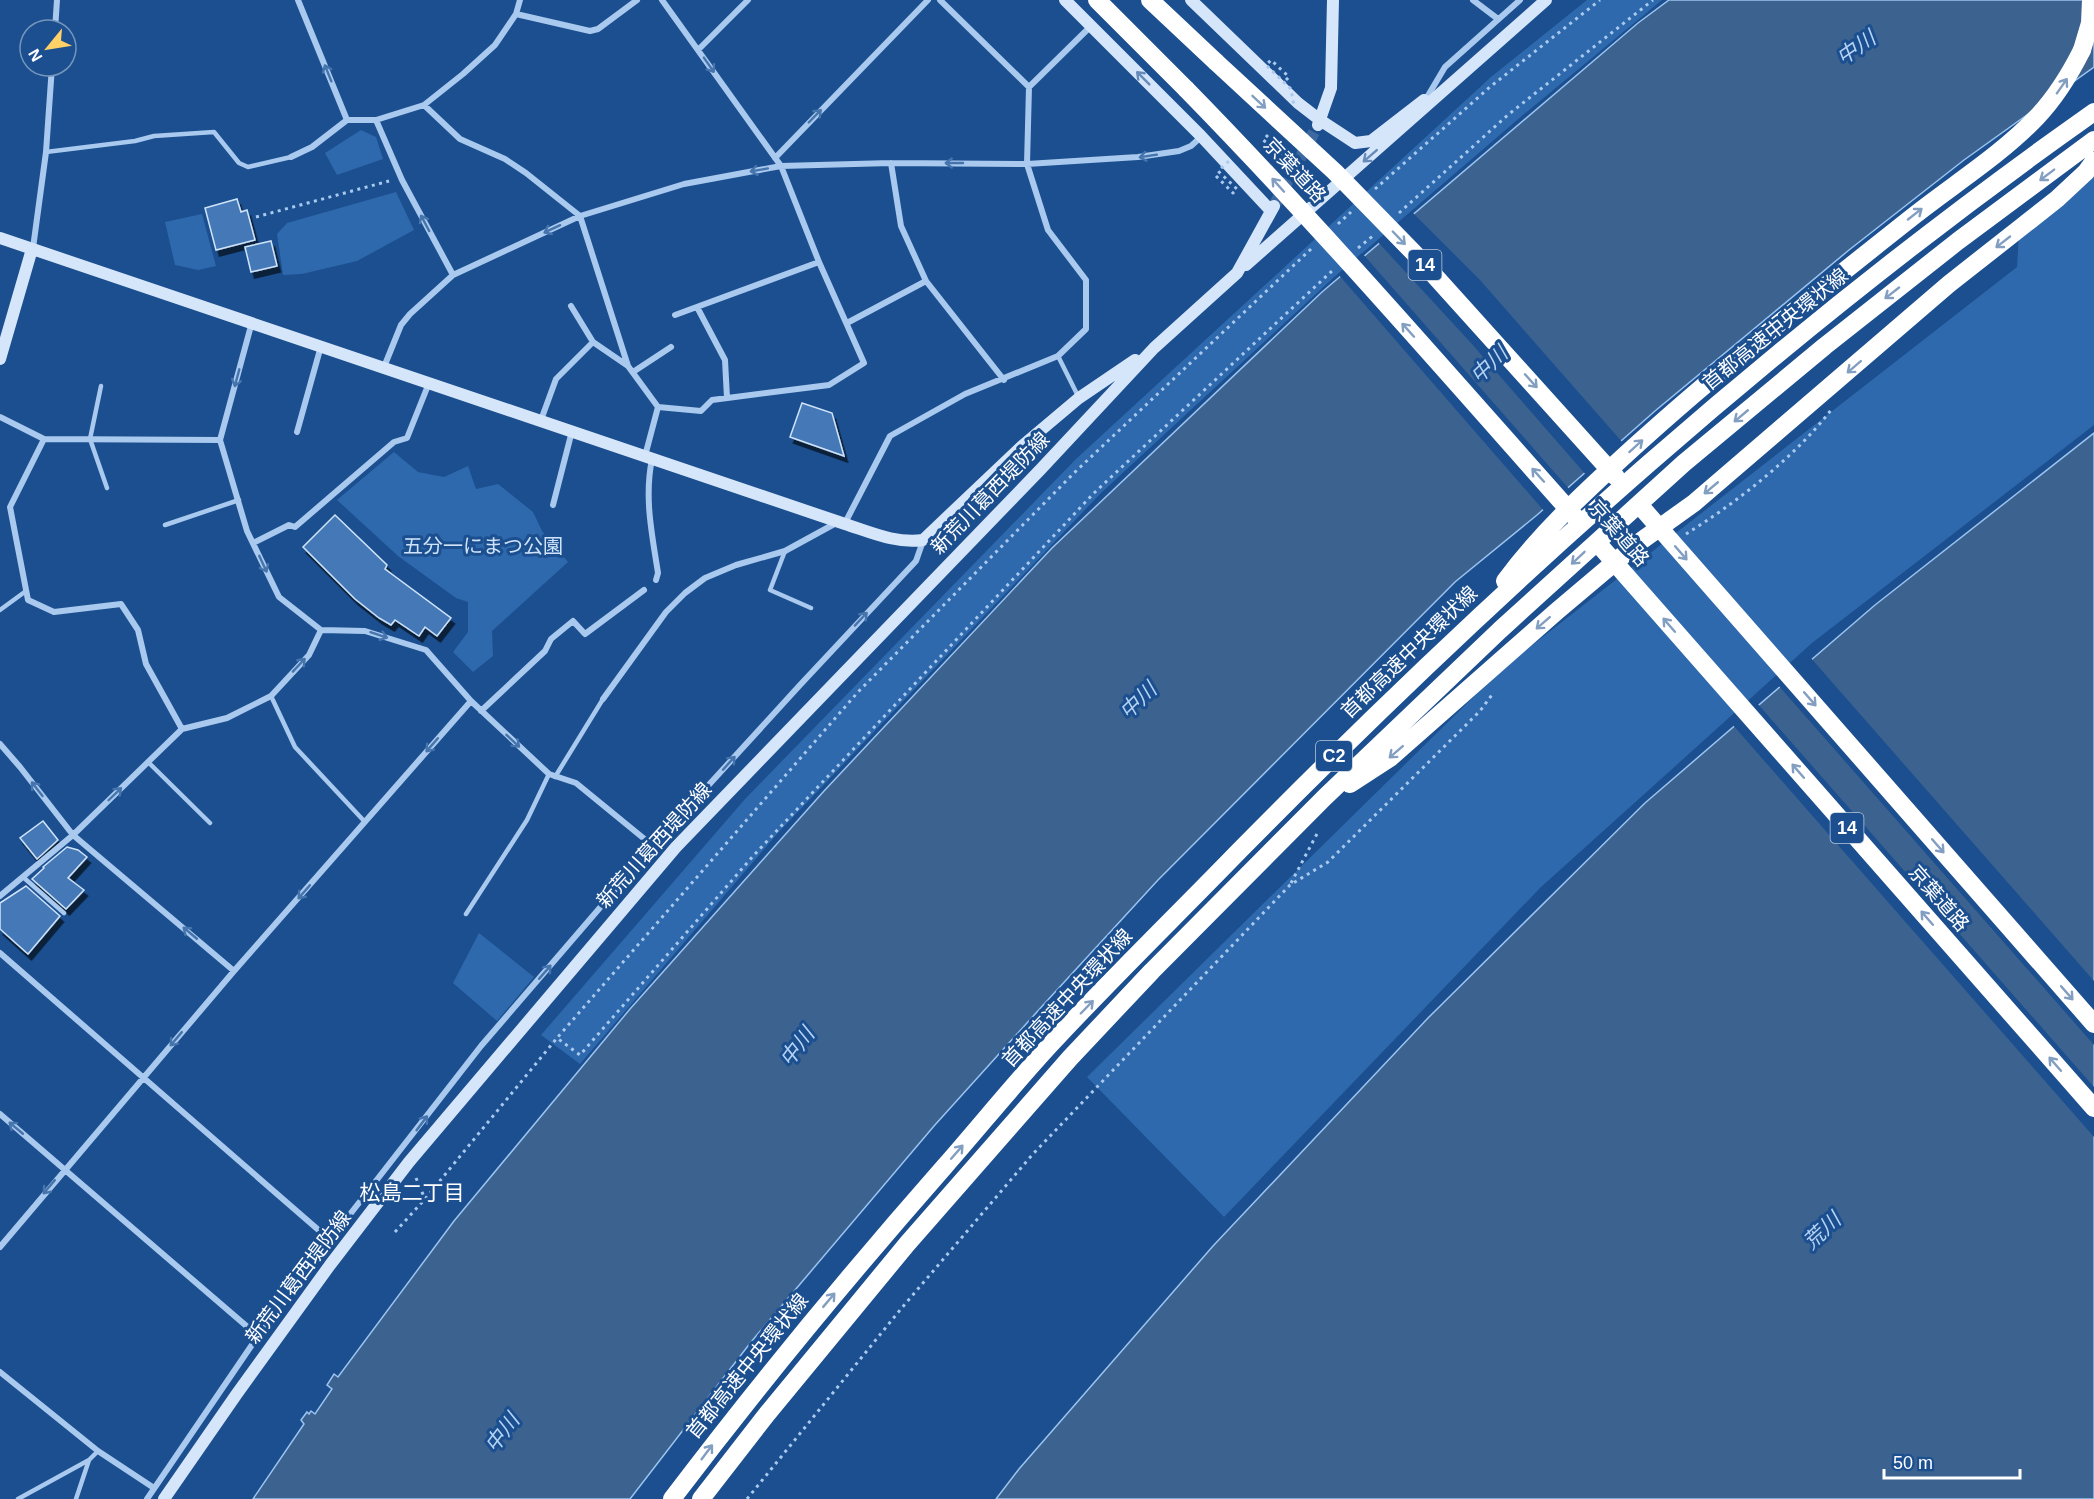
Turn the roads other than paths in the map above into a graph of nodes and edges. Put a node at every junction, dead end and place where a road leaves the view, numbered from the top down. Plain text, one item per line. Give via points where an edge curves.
1 (57, 0) edge
2 (298, 0) edge
3 (520, 0) edge
4 (638, 0) edge
5 (662, 0) edge
6 (748, 0) edge
7 (928, 0) edge
8 (940, 0) edge
9 (1065, 0) edge
10 (1097, 0) edge
11 (1150, 0) edge
12 (1191, 0) edge
13 (1333, 0) edge
14 (1473, 0) edge
15 (1520, 0) edge
16 (1546, 0) edge
17 (2091, 0) edge
18 (516, 14) junction
19 (56, 18) edge
20 (1498, 19) junction
21 (1091, 26) junction
22 (698, 50) junction
23 (51, 78) edge
24 (1029, 87) junction
25 (1445, 89) junction
26 (1426, 99) junction
27 (424, 105) junction
28 (2094, 112) edge
29 (347, 120) junction
30 (376, 120) junction
31 (1319, 123) junction
32 (1202, 136) junction
33 (2094, 140) edge
34 (46, 152) junction
35 (291, 157) joint
36 (775, 158) junction
37 (2094, 161) edge
38 (891, 164) junction
39 (1027, 164) junction
40 (781, 166) junction
41 (580, 216) junction
42 (0, 238) edge
43 (33, 249) junction
44 (819, 262) junction
45 (1237, 273) junction
46 (453, 275) junction
47 (926, 281) junction
48 (571, 306) dead end
49 (697, 307) junction
50 (675, 315) dead end
51 (252, 322) junction
52 (847, 322) junction
53 (593, 342) junction
54 (321, 346) junction
55 (671, 347) dead end
56 (1154, 348) junction
57 (1058, 356) junction
58 (0, 358) edge
59 (628, 366) junction
60 (384, 368) junction
61 (633, 372) junction
62 (1004, 380) junction
63 (430, 383) junction
64 (101, 386) dead end
65 (727, 398) junction
66 (1079, 398) junction
67 (658, 407) junction
68 (0, 417) edge
69 (541, 420) junction
70 (572, 430) junction
71 (297, 432) dead end
72 (44, 439) junction
73 (90, 439) junction
74 (220, 440) junction
75 (648, 457) junction
76 (107, 488) dead end
77 (238, 500) junction
78 (553, 505) dead end
79 (842, 523) junction
80 (165, 525) dead end
81 (923, 540) junction
82 (253, 543) junction
83 (785, 551) junction
84 (656, 579) dead end
85 (644, 590) dead end
86 (26, 591) junction
87 (811, 608) dead end
88 (0, 610) edge
89 (1483, 612) junction
90 (321, 630) junction
91 (271, 696) junction
92 (603, 699) joint
93 (471, 701) junction
94 (481, 711) junction
95 (182, 729) junction
96 (0, 744) edge
97 (148, 762) junction
98 (552, 776) junction
99 (1312, 811) junction
100 (364, 822) junction
101 (210, 823) dead end
102 (73, 835) junction
103 (653, 846) junction
104 (23, 877) junction
105 (0, 896) edge
106 (64, 913) dead end
107 (466, 914) dead end
108 (0, 953) edge
109 (234, 971) junction
110 (2094, 1024) edge
111 (142, 1079) junction
112 (2094, 1108) edge
113 (0, 1114) edge
114 (398, 1154) junction
115 (409, 1162) junction
116 (65, 1168) junction
117 (330, 1240) junction
118 (0, 1247) edge
119 (258, 1336) junction
120 (0, 1372) edge
121 (98, 1451) junction
122 (89, 1460) junction
123 (154, 1488) junction
124 (18, 1499) edge
125 (76, 1499) edge
126 (147, 1499) edge
127 (164, 1499) edge
128 (672, 1499) edge
129 (701, 1499) edge

1 - 19 street
29 -> 2 street
3 - 18 street
4 - 18 street via 590,31
5 - 22 street
6 - 22 street
36 -> 7 street
8 - 24 street
9 - 21 main road
112 -> 10 highway, 京葉道路 / 14, bridge via 1303,212
11 -> 110 highway, 京葉道路 / 14, bridge via 1335,172 1415,254 1620,481
12 - 31 main road, 新荒川葛西堤防線
13 - 31 main road via 1331,88
14 - 20 street
15 - 20 street
16 - 25 main road, 新荒川葛西堤防線
89 -> 17 highway, bridge via 1520,561 1587,490 1670,414 2037,118 2069,76 2082,50
18 - 27 street via 495,45
20 - 26 street via 1445,67
21 - 24 street
32 -> 21 main road
22 -> 36 street
23 - 34 street
24 - 39 street
25 - 26 main road, 新荒川葛西堤防線
25 -> 45 main road, 新荒川葛西堤防線
26 - 31 main road, 新荒川葛西堤防線 via 1371,141 1355,142
27 - 30 street
27 - 41 street via 460,139 505,159
28 - 89 highway, 首都高速中央環状線 / C2, bridge via 1808,329
29 - 30 street
29 - 35 street via 312,147
46 -> 30 street via 402,180
32 -> 39 street via 1179,151 1138,158
32 - 45 main road, 新荒川葛西堤防線 via 1273,208
33 -> 99 highway, C2, bridge via 1949,248 1684,463 1500,630
34 - 35 lane via 154,136 213,132 239,163 248,167
34 - 43 street
36 - 40 street
37 -> 99 highway, bridge via 2057,199 1949,284 1694,503 1634,546 1390,758
39 -> 38 street
38 - 40 street
38 - 47 street via 901,226
39 - 57 street via 1048,230 1086,280 1086,329
40 -> 41 street via 684,184
40 - 44 street
41 -> 46 street
41 - 59 street
42 - 43 main road
43 - 51 main road
43 - 58 main road
44 - 49 street
44 - 52 street
45 - 56 main road, 新荒川葛西堤防線
46 - 60 street via 401,325
47 - 52 street
47 - 62 street
48 - 53 street
49 - 50 street
49 - 65 street via 725,360
51 - 54 main road
51 -> 74 street
52 - 65 street via 864,363 829,385
53 - 59 street
53 - 69 street via 556,379
54 - 60 main road
54 - 71 street
55 - 61 street
56 - 66 main road
56 - 115 main road, 新荒川葛西堤防線 via 676,847
57 - 62 street
57 - 66 lane
59 - 61 street
60 - 63 main road
61 - 67 street
62 - 79 street via 965,394 890,436
63 - 69 main road
63 - 82 street via 407,438 394,442 295,527 289,525
64 - 73 lane
65 - 67 street via 712,400 701,411
66 - 81 main road
67 - 75 street
68 - 72 street
69 - 70 main road
70 - 75 main road
70 - 78 street
72 - 73 street
72 - 86 street via 10,507
73 - 74 street
73 - 76 lane
74 - 77 street
75 - 79 main road
75 - 84 street via 647,495
77 - 80 lane
77 - 82 street
79 - 81 main road via 894,540
79 - 83 street
103 -> 81 street via 916,561
82 -> 90 street via 279,597
83 - 87 lane via 770,590
83 - 92 street via 705,578 685,593 666,612
85 - 94 street via 585,634 573,621
86 - 88 lane
86 - 95 street via 28,600 54,612 121,604 138,630 146,664
128 -> 89 highway, 首都高速中央環状線 / C2, bridge via 816,1315 1049,1046 1301,789
91 -> 90 street via 309,655
90 -> 93 street via 365,631 426,650
91 - 95 street via 227,718
91 - 100 lane via 295,747
92 - 98 lane
93 - 94 street
93 -> 100 street
94 -> 98 street
95 - 97 street
102 -> 96 street
97 - 101 lane
102 -> 97 street
98 - 103 street via 576,783
98 - 107 lane
99 - 129 highway, C2, bridge via 1070,1058 900,1253
100 -> 109 street
102 - 104 street
109 -> 102 street
114 -> 103 street via 481,1046
104 - 105 street
104 - 106 lane
108 - 111 street
109 -> 111 street
111 - 116 street
111 - 117 street
116 -> 113 street
114 - 115 street
114 - 117 street
115 - 127 main road, 新荒川葛西堤防線
116 -> 118 street
116 - 119 street
117 - 119 street
119 - 123 street
120 - 121 street
121 - 122 lane
121 - 123 street
122 - 124 lane
122 - 125 lane
123 - 126 street

